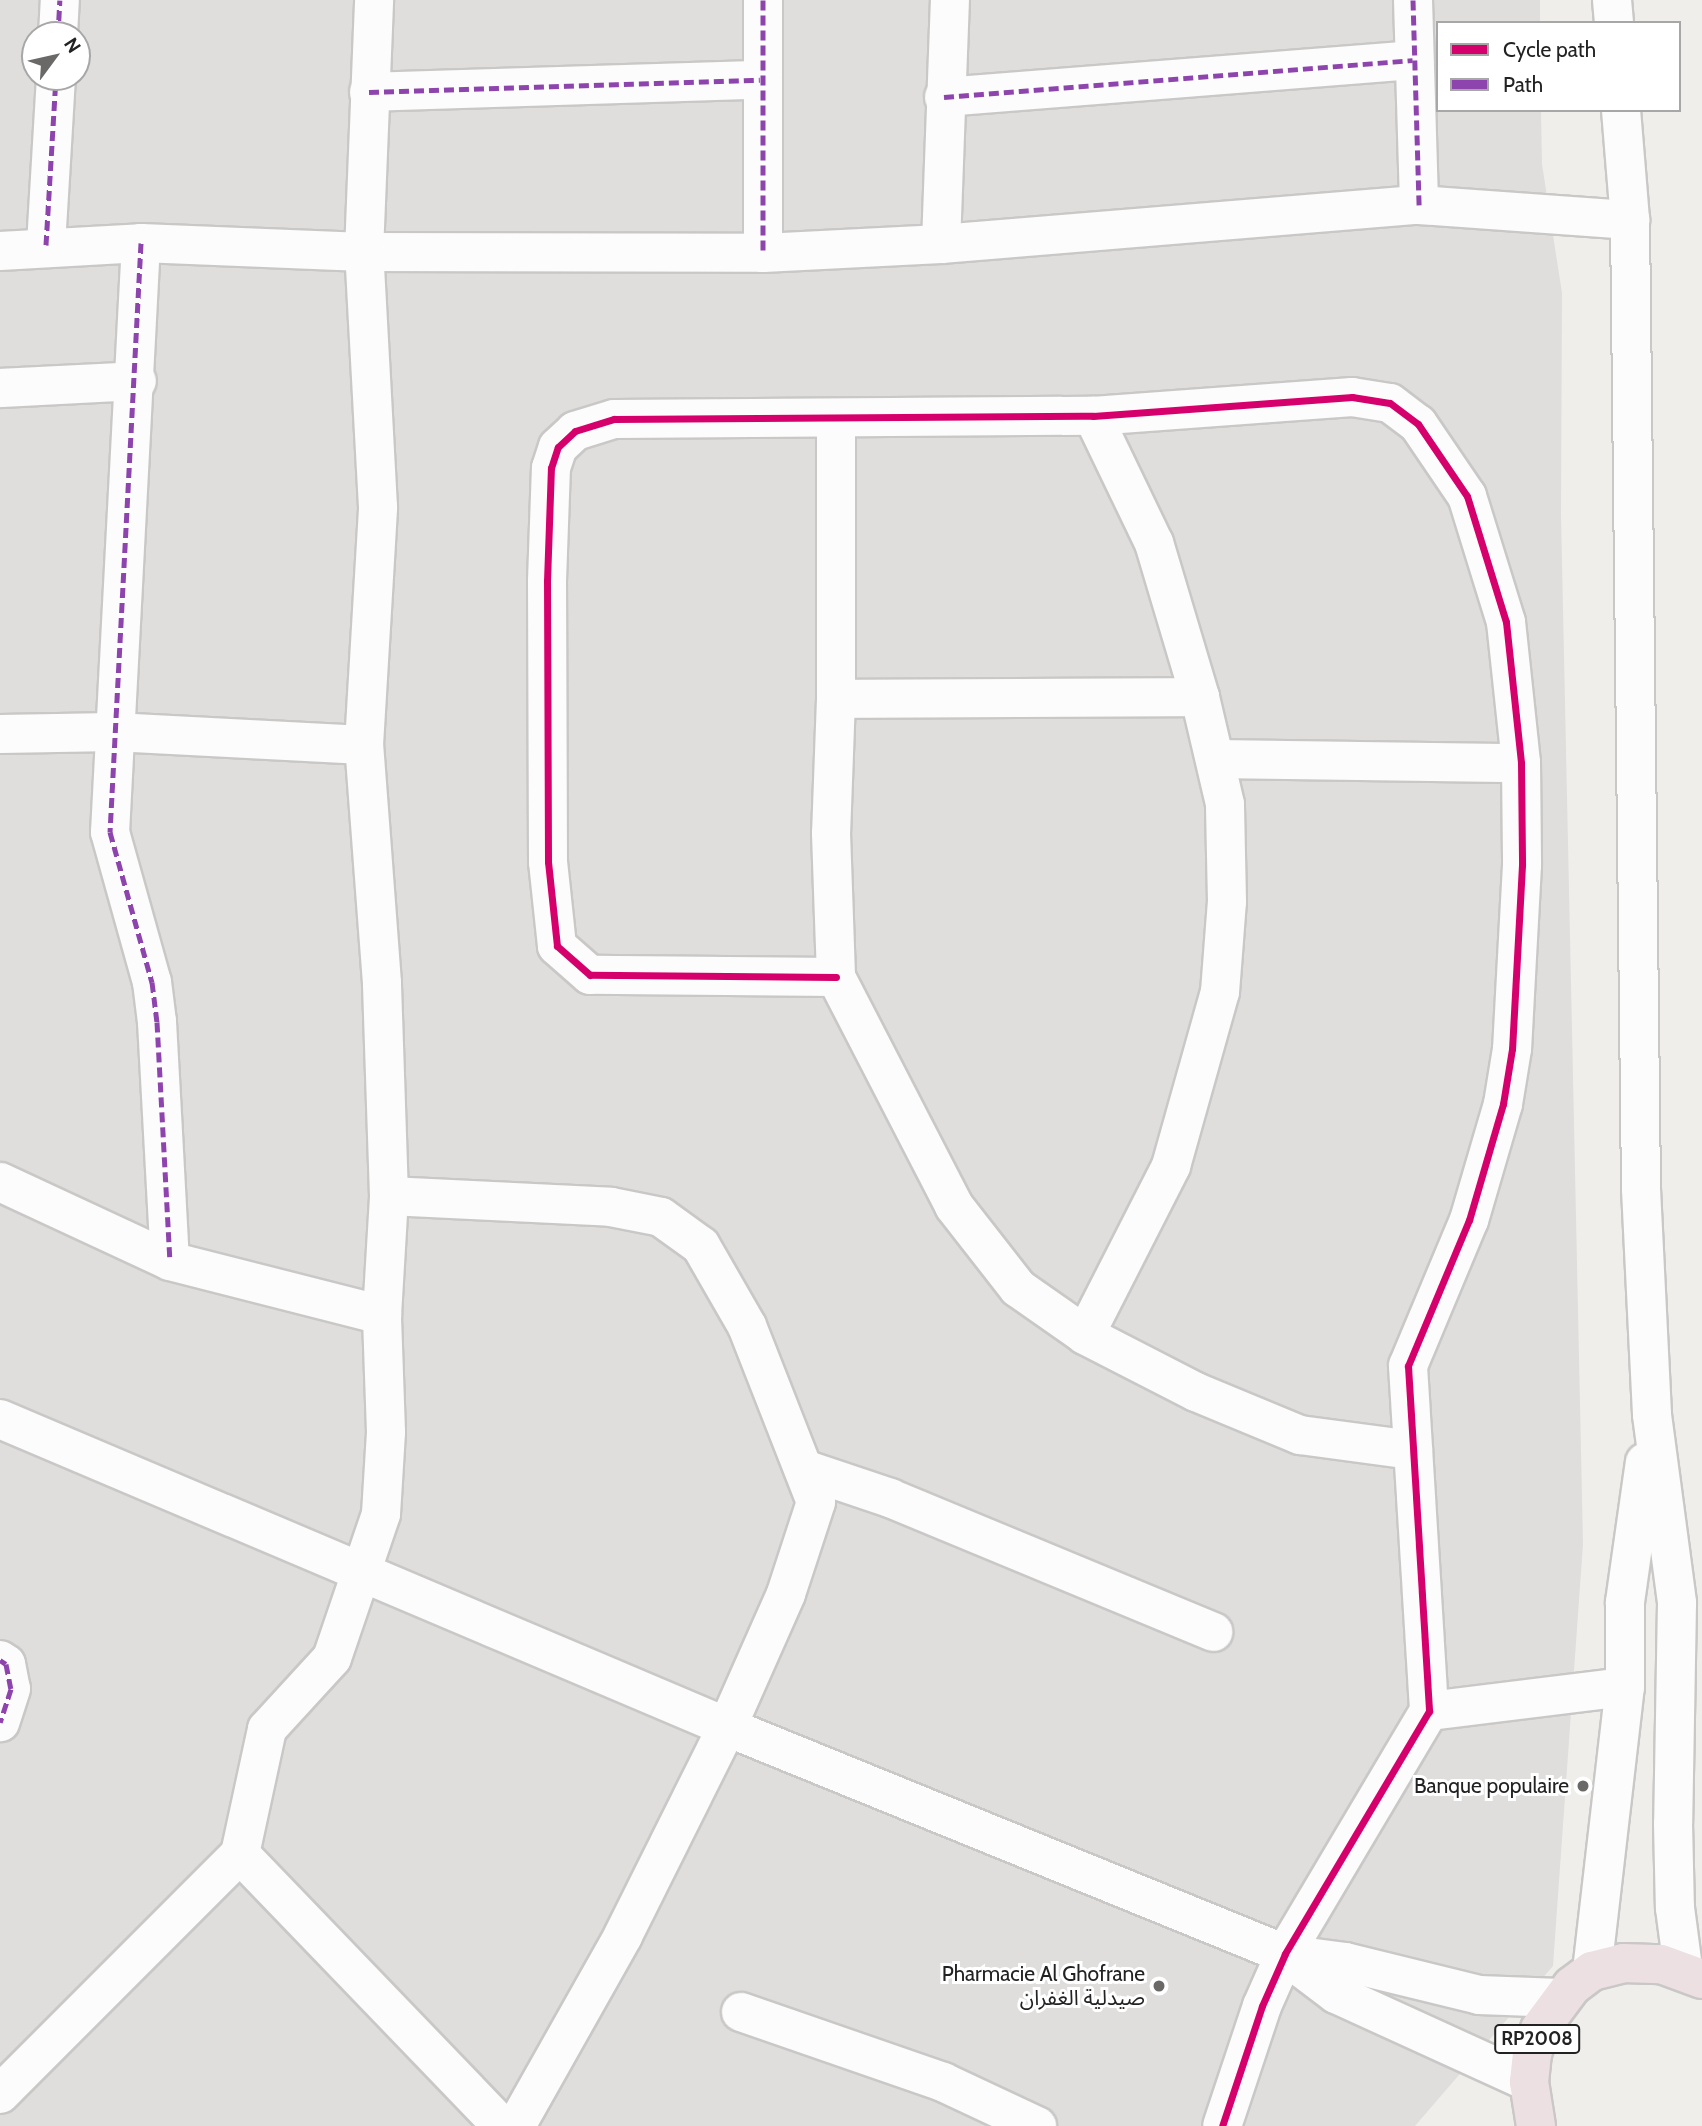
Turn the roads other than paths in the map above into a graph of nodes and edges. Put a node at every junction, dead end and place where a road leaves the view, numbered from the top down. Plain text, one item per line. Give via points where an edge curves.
1 (60, 0) edge
2 (374, 0) edge
3 (763, 0) edge
4 (950, 0) edge
5 (1413, 0) edge
6 (1612, 0) edge
7 (59, 21) edge
8 (1614, 21) edge
9 (1413, 60) junction
10 (760, 80) junction
11 (55, 91) edge
12 (369, 92) junction
13 (944, 97) junction
14 (1621, 112) edge
15 (1419, 205) junction
16 (1630, 220) junction
17 (141, 243) junction
18 (941, 244) junction
19 (46, 245) junction
20 (0, 251) edge
21 (364, 252) junction
22 (763, 253) junction
23 (137, 381) junction
24 (0, 388) edge
25 (1093, 416) junction
26 (836, 419) junction
27 (1200, 697) junction
28 (836, 699) junction
29 (114, 732) junction
30 (0, 734) edge
31 (364, 745) junction
32 (1216, 759) junction
33 (1521, 763) junction
34 (836, 977) junction
35 (0, 1182) edge
36 (389, 1196) junction
37 (170, 1261) junction
38 (382, 1315) junction
39 (1085, 1335) junction
40 (1652, 1415) junction
41 (0, 1419) edge
42 (1413, 1450) junction
43 (807, 1470) junction
44 (365, 1571) junction
45 (1213, 1632) dead end
46 (0, 1660) edge
47 (1625, 1687) junction
48 (1429, 1711) junction
49 (0, 1722) edge
50 (727, 1727) junction
51 (240, 1854) junction
52 (1285, 1954) junction
53 (1592, 1971) junction
54 (1693, 1974) edge
55 (1559, 1997) junction
56 (741, 2012) dead end
57 (1529, 2082) junction
58 (0, 2094) edge
59 (502, 2126) edge
60 (516, 2126) edge
61 (1037, 2126) edge
62 (1222, 2126) edge
63 (1536, 2126) edge

1 - 7 street
2 - 12 street
3 - 10 street
4 - 13 street
5 - 9 street
6 - 8 street
9 - 13 street
9 - 15 street
10 - 12 street
10 - 22 street
11 - 19 street
12 - 21 street
13 - 18 street
14 - 16 street
15 - 16 street
15 - 18 street
16 - 40 street via 1641,1161
17 - 19 street
17 - 21 street
17 - 23 street
18 - 22 street
19 - 20 street
21 - 22 street
21 - 31 street via 378,507
23 - 24 street
23 - 29 street
25 - 26 street
25 - 27 street via 1154,543
25 - 33 street via 1352,397 1390,403 1418,424 1467,496 1495,584 1506,622
26 - 28 street
26 - 34 street via 614,419 575,431 558,447 551,468 547,581 548,862 557,946 590,975
27 - 28 street
27 - 32 street
28 - 34 street via 831,833
29 - 30 street
29 - 31 street
29 - 37 street via 110,832 152,982
31 - 36 street via 382,983
32 - 33 street
32 - 39 street via 1225,804 1227,902 1220,992 1171,1166
33 - 42 street via 1522,865 1512,1049 1503,1104 1469,1220 1408,1366
34 - 39 street via 954,1206 1018,1289
35 - 37 street
36 - 38 street
36 - 43 street via 611,1207 661,1217 701,1246 724,1279
37 - 38 street
38 - 44 street via 386,1432 381,1514
39 - 42 street via 1196,1392 1300,1435
40 - 47 street via 1625,1602
40 - 54 street via 1677,1603 1675,1908
41 - 44 street
42 - 48 street
43 - 45 street via 890,1498
43 - 50 street via 816,1502 810,1527
44 - 50 street
44 - 51 street via 332,1658 267,1729
46 - 49 street via 6,1664 11,1689
47 - 48 street
47 - 53 street via 1609,1856 1594,1931
48 - 52 street
50 - 52 street
50 - 60 street via 623,1936
51 - 58 street
51 - 59 street
52 - 55 street via 1345,1962 1479,1995
52 - 57 street via 1336,1994
52 - 62 street
53 - 54 highway, RP2008 via 1623,1963
53 - 55 highway, RP2008
55 - 57 highway, RP2008 via 1539,2029
56 - 61 street via 943,2082
57 - 63 highway, RP2008

